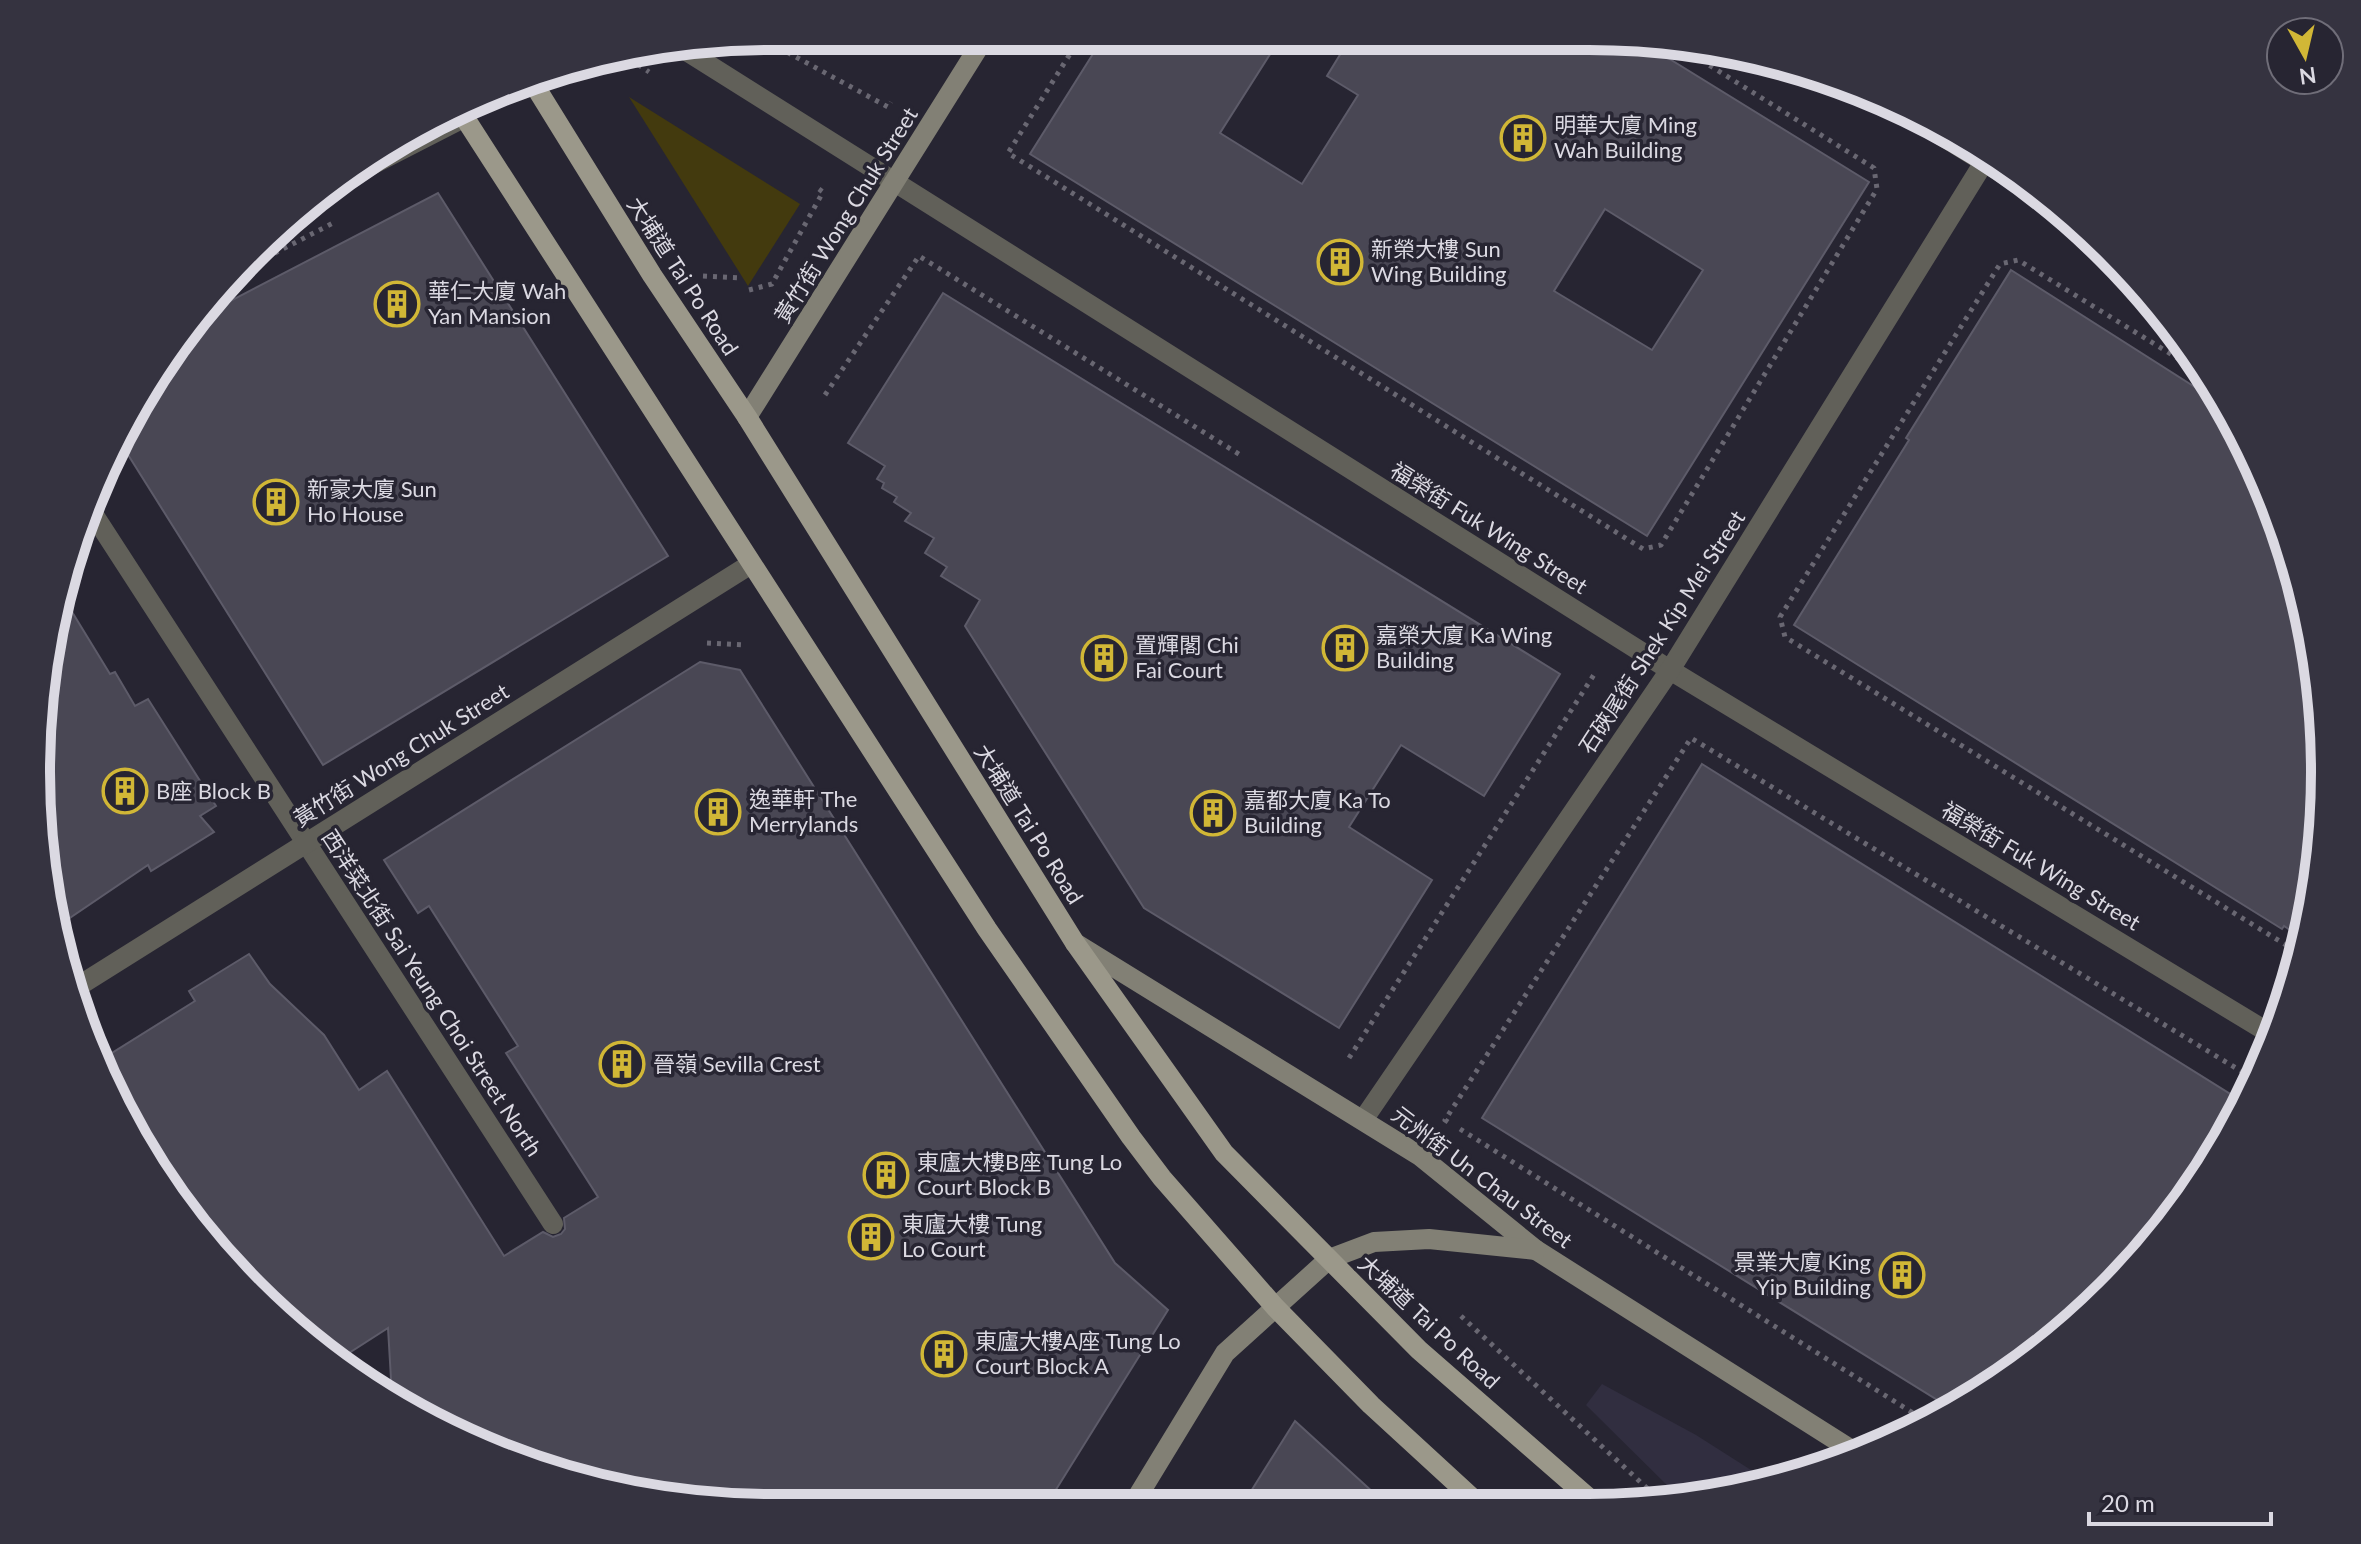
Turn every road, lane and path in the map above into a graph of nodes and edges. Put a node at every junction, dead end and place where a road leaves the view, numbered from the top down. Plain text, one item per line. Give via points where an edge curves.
1 (783, 50) edge
2 (977, 50) edge
3 (1072, 50) edge
4 (693, 55) edge
5 (1699, 59) edge
6 (636, 63) edge
7 (656, 77) dead end
8 (537, 89) edge
9 (895, 95) dead end
10 (466, 118) edge
11 (1981, 167) edge
12 (810, 183) dead end
13 (896, 183) junction
14 (702, 276) dead end
15 (742, 278) dead end
16 (749, 290) dead end
17 (2182, 361) edge
18 (825, 395) dead end
19 (747, 417) junction
20 (1244, 456) dead end
21 (96, 519) edge
22 (751, 564) junction
23 (1582, 665) dead end
24 (1670, 670) junction
25 (306, 843) junction
26 (1075, 943) junction
27 (2289, 947) edge
28 (82, 984) edge
29 (2263, 1029) edge
30 (1343, 1068) dead end
31 (2245, 1073) edge
32 (1363, 1120) junction
33 (553, 1224) dead end
34 (1536, 1250) junction
35 (1329, 1259) junction
36 (1275, 1307) junction
37 (1461, 1316) dead end
38 (1917, 1415) edge
39 (1846, 1446) edge
40 (1650, 1491) edge
41 (1139, 1494) edge
42 (1468, 1494) edge
43 (1584, 1494) edge

1 - 9 path via 888,107
2 - 13 main road, 黃竹街 Wong Chuk Street
3 - 5 path via 1008,153 1643,549 1661,545 1877,189 1874,168
4 - 13 street, 福榮街 Fuk Wing Street
6 - 7 path
8 - 19 main road, 大埔道 Tai Po Road
10 - 22 main road
11 - 24 street, 石硤尾街 Shek Kip Mei Street
12 - 16 path via 823,192 772,284
13 - 19 main road, 黃竹街 Wong Chuk Street
13 - 24 street, 福榮街 Fuk Wing Street
14 - 15 path
17 - 27 path via 2018,260 2000,264 1780,617 1785,637
18 - 20 path via 919,256
19 - 26 main road, 大埔道 Tai Po Road
21 - 25 street, 西洋菜北街 Sai Yeung Choi Street North
22 - 25 street, 黃竹街 Wong Chuk Street
22 - 36 main road via 987,929 1122,1124
23 - 30 path via 1596,673
24 - 29 street, 福榮街 Fuk Wing Street
24 - 32 street, 石硤尾街 Shek Kip Mei Street
25 - 28 street, 黃竹街 Wong Chuk Street
25 - 33 street, 西洋菜北街 Sai Yeung Choi Street North
26 - 32 main road, 元州街 Un Chau Street
26 - 35 main road, 大埔道 Tai Po Road via 1224,1153
31 - 38 path via 1691,738 1445,1120
32 - 34 main road, 元州街 Un Chau Street via 1420,1156
34 - 35 main road via 1429,1239 1374,1242
34 - 39 main road, 元州街 Un Chau Street
35 - 36 main road
35 - 43 main road, 大埔道 Tai Po Road via 1419,1350
36 - 41 main road via 1225,1353
36 - 42 main road
37 - 40 path

